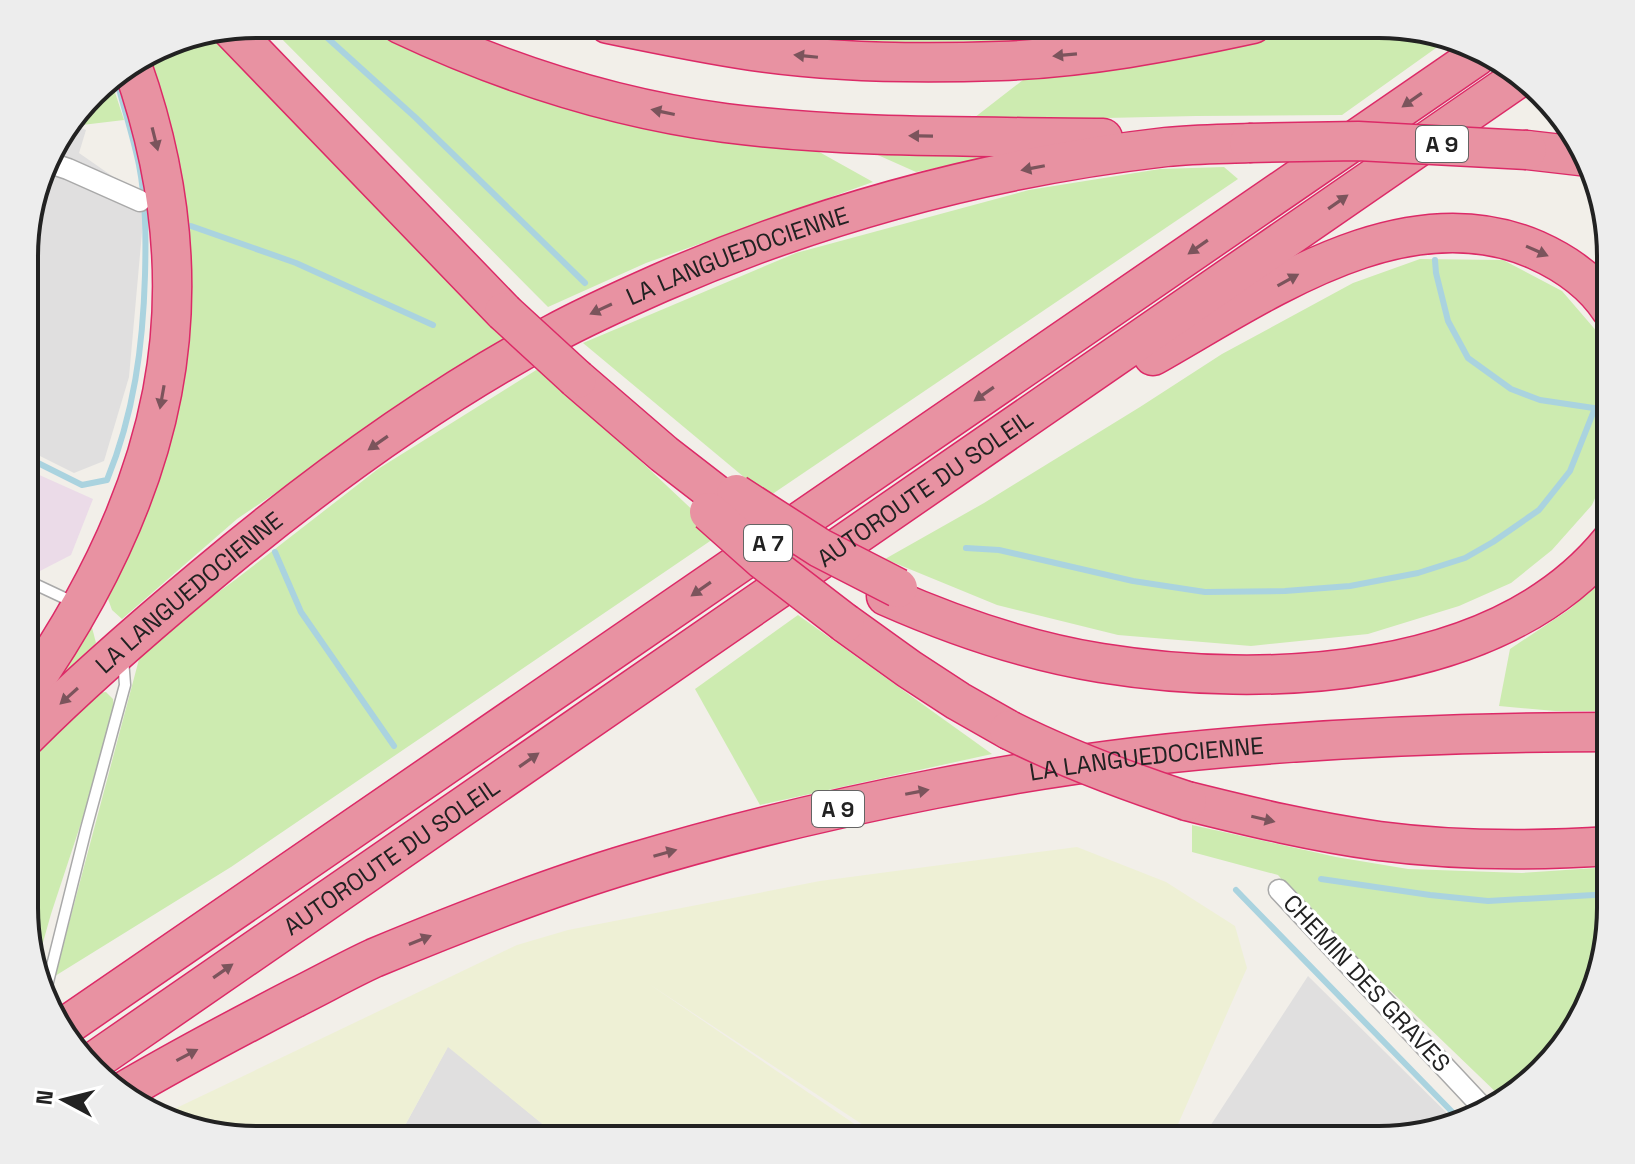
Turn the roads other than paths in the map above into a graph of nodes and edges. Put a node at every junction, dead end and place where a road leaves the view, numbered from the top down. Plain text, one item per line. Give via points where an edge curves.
1 (256, 38) edge
2 (432, 38) edge
3 (675, 38) edge
4 (1188, 38) edge
5 (241, 39) edge
6 (1472, 59) edge
7 (135, 75) edge
8 (1512, 83) edge
9 (1249, 143) junction
10 (1572, 155) edge
11 (58, 166) edge
12 (140, 201) dead end
13 (1597, 292) edge
14 (511, 309) junction
15 (928, 485) junction
16 (724, 503) junction
17 (1597, 534) edge
18 (1597, 556) edge
19 (38, 586) edge
20 (892, 592) junction
21 (81, 606) junction
22 (125, 646) junction
23 (38, 674) edge
24 (38, 725) edge
25 (1597, 732) edge
26 (1597, 847) edge
27 (1279, 890) dead end
28 (49, 977) edge
29 (71, 1022) edge
30 (98, 1058) edge
31 (132, 1087) edge
32 (1478, 1103) edge

1 - 14 highway
9 -> 2 highway via 886,136 724,123 634,106 536,78
4 -> 3 highway via 1002,61 912,62 838,60
5 - 14 highway
6 -> 29 highway, AUTOROUTE DU SOLEIL / A 7
7 -> 21 highway via 167,203 173,304 169,354 160,408 134,497
15 -> 8 highway, AUTOROUTE DU SOLEIL / A 7
9 - 10 highway, LA LANGUEDOCIENNE / A 9, bridge via 1383,142
9 -> 22 highway, LA LANGUEDOCIENNE / A 9 via 1101,156 926,191 755,244 598,311 509,358 341,469 259,531
11 - 12 street
15 -> 13 highway via 1301,272 1394,239 1446,233 1525,245 1580,276
14 - 16 highway, bridge via 664,454
30 -> 15 highway, AUTOROUTE DU SOLEIL / A 7
16 - 20 highway via 797,549
16 -> 26 highway, bridge via 763,560 909,669 1009,730 1136,785 1187,801 1379,841 1475,848
17 - 20 highway via 1569,565 1481,620 1403,645 1300,662 1192,662 1106,651 1010,629
18 - 20 highway via 1562,588 1493,628 1398,659 1304,673 1197,674 1099,663 979,632
19 - 21 lane
21 - 23 highway
22 -> 24 highway, LA LANGUEDOCIENNE / A 9
22 - 28 lane via 125,685
31 -> 25 highway, LA LANGUEDOCIENNE / A 9 via 370,960 458,924 568,883 794,819 995,777 1132,757 1387,737
27 - 32 street, CHEMIN DES GRAVES

